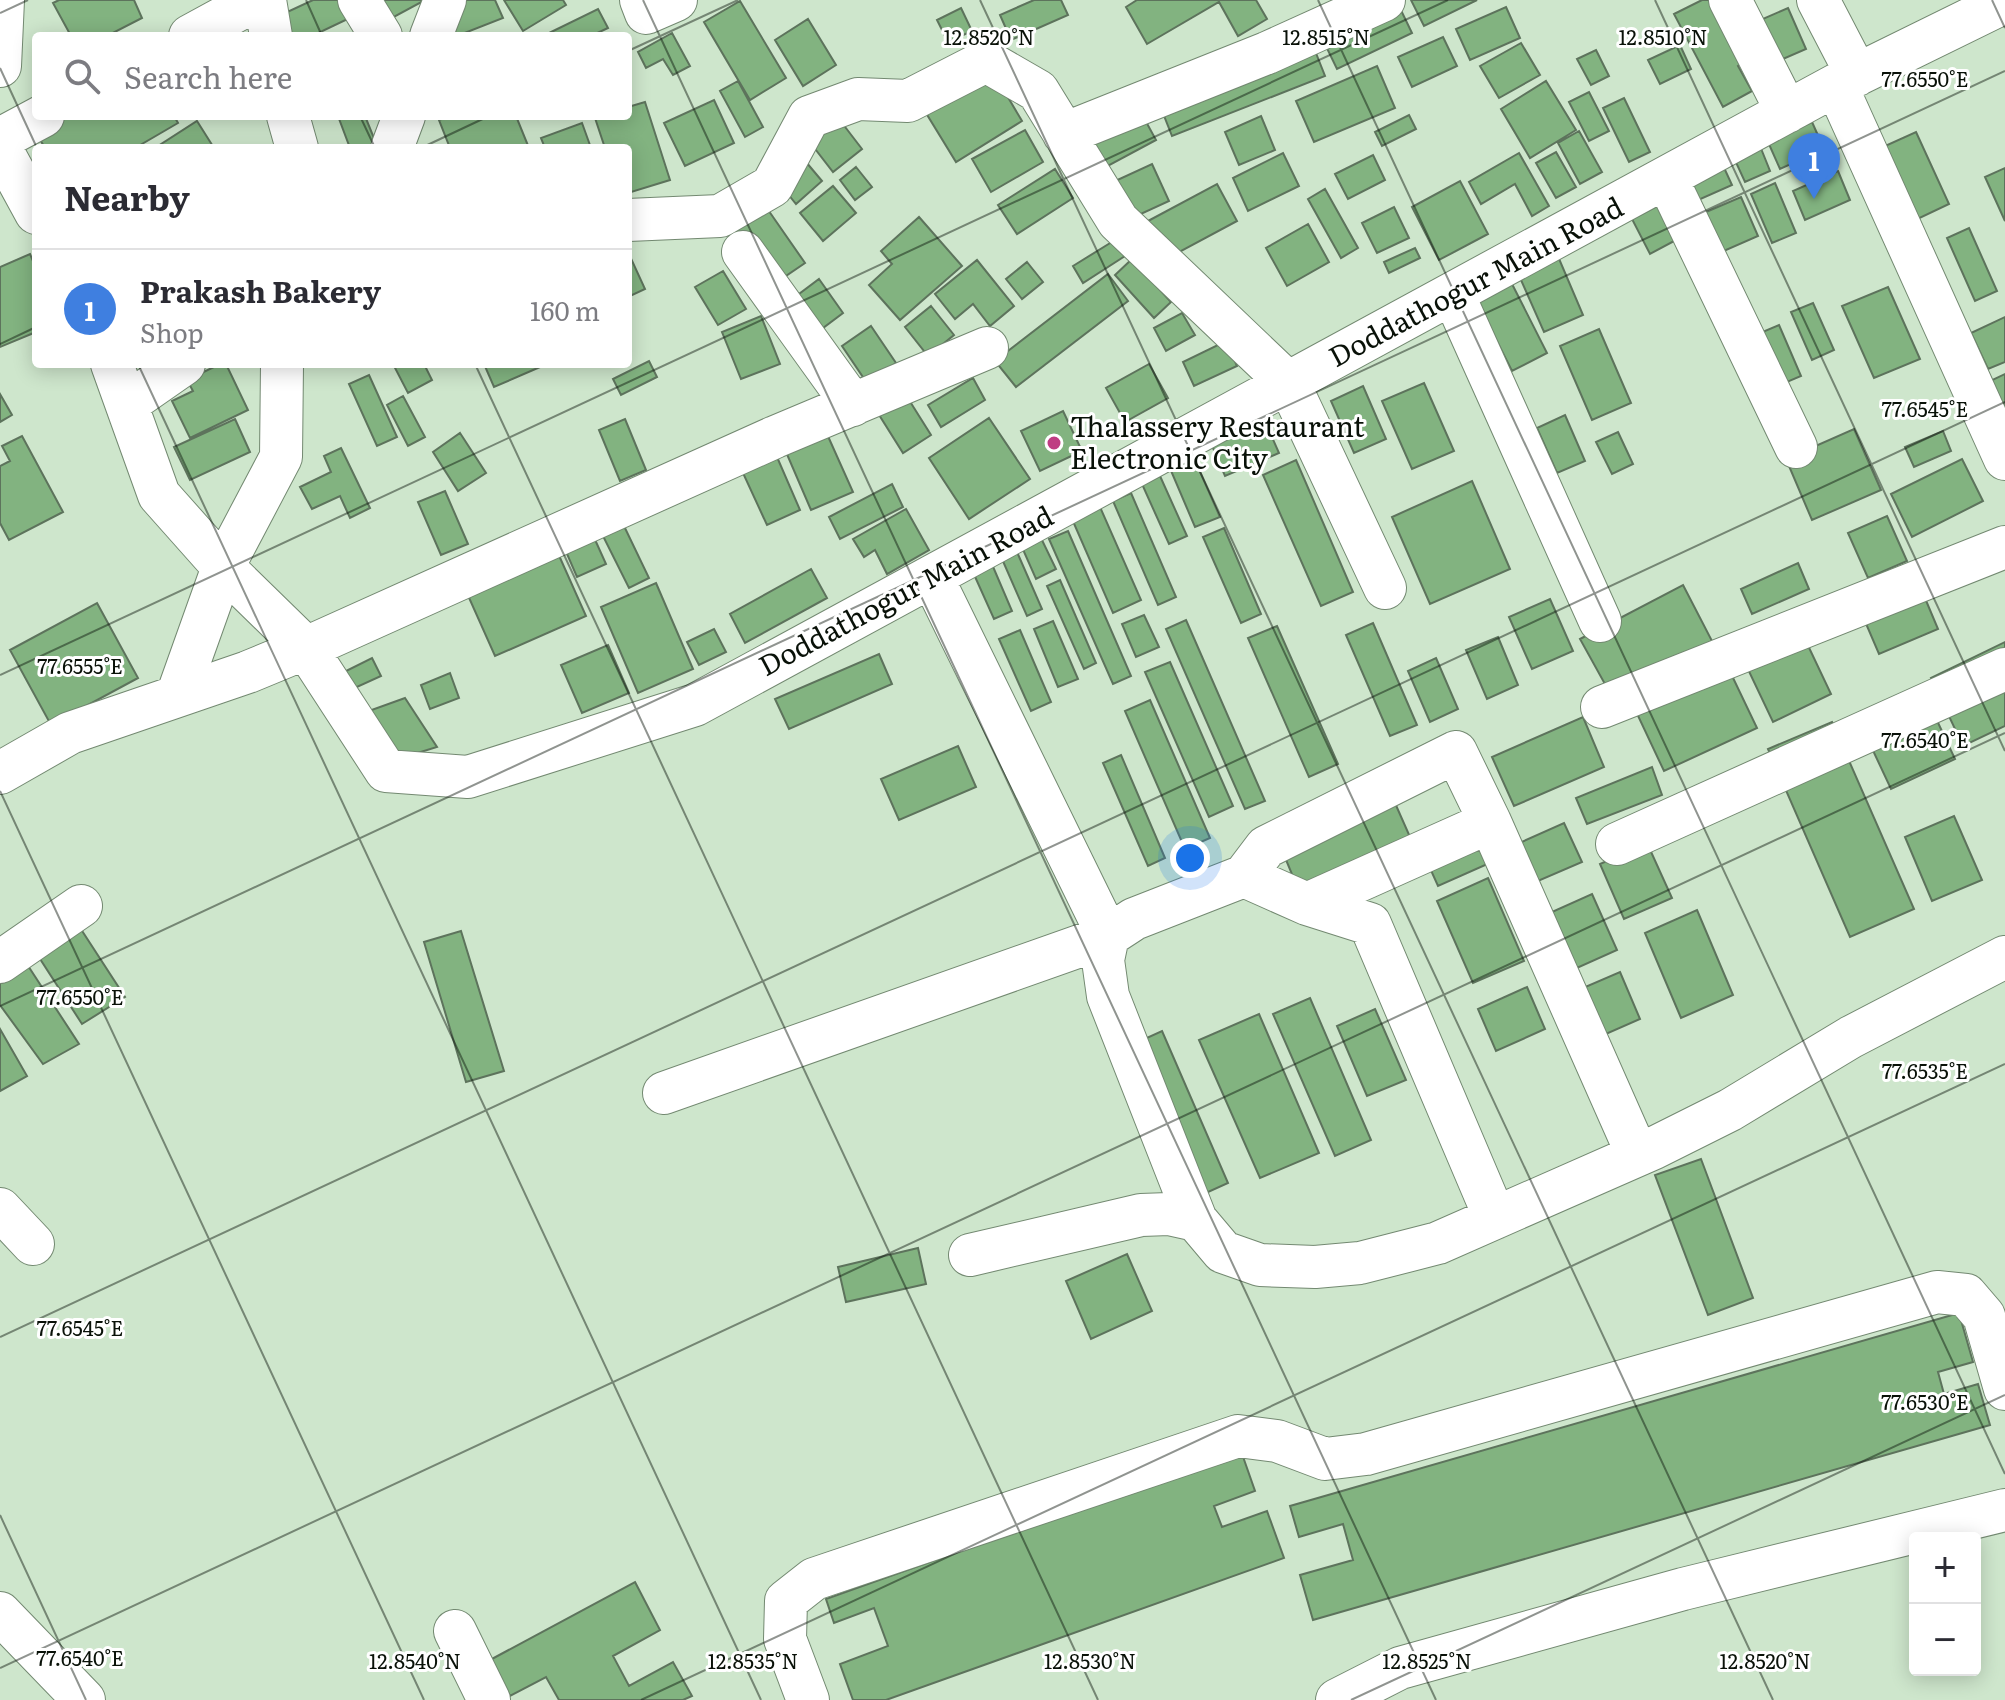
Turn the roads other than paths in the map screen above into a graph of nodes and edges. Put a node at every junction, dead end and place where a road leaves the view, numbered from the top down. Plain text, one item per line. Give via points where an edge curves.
1 (3, 0) edge
2 (256, 0) edge
3 (265, 0) edge
4 (359, 0) edge
5 (445, 0) edge
6 (641, 0) edge
7 (676, 0) edge
8 (1384, 0) edge
9 (1730, 0) edge
10 (1818, 0) edge
11 (2005, 2) edge
12 (197, 32) edge
13 (270, 32) edge
14 (379, 32) edge
15 (433, 32) edge
16 (0, 66) edge
17 (1846, 80) junction
18 (1787, 112) junction
19 (36, 120) edge
20 (289, 120) edge
21 (402, 120) edge
22 (1064, 134) junction
23 (0, 139) edge
24 (296, 144) edge
25 (394, 144) edge
26 (0, 147) edge
27 (1667, 179) junction
28 (32, 206) edge
29 (632, 220) edge
30 (743, 252) dead end
31 (1453, 294) junction
32 (987, 348) dead end
33 (114, 368) edge
34 (178, 368) edge
35 (282, 368) edge
36 (1289, 384) junction
37 (128, 403) junction
38 (853, 405) junction
39 (1796, 447) dead end
40 (2005, 459) edge
41 (2005, 547) edge
42 (223, 567) junction
43 (932, 577) junction
44 (1385, 588) dead end
45 (1600, 621) dead end
46 (306, 648) junction
47 (2005, 669) edge
48 (177, 696) junction
49 (1602, 707) dead end
50 (0, 773) edge
51 (1490, 822) junction
52 (1617, 844) dead end
53 (1244, 876) junction
54 (1307, 904) junction
55 (81, 906) dead end
56 (1108, 936) junction
57 (2005, 957) edge
58 (0, 962) edge
59 (664, 1093) dead end
60 (1637, 1154) junction
61 (0, 1209) edge
62 (1495, 1218) junction
63 (1196, 1220) junction
64 (33, 1244) dead end
65 (970, 1255) dead end
66 (2005, 1389) edge
67 (2005, 1510) edge
68 (0, 1613) edge
69 (455, 1631) dead end
70 (84, 1700) edge
71 (489, 1700) edge
72 (808, 1700) edge
73 (1337, 1700) edge

1 - 16 street
2 - 12 street
3 - 13 street
4 - 14 street
5 - 15 street
6 - 7 street via 646,13
8 - 22 street
9 - 18 street
10 - 17 street
11 - 17 street, Doddathogur Main Road
17 - 18 street, Doddathogur Main Road
17 - 40 street
18 - 27 street, Doddathogur Main Road
19 - 23 street
20 - 24 street
21 - 25 street
22 - 29 street via 1038,91 986,61 908,101 858,99 809,117 772,186 720,216
22 - 36 street via 1118,221
26 - 28 street
27 - 31 street, Doddathogur Main Road
27 - 39 street
30 - 38 street
31 - 36 street, Doddathogur Main Road
31 - 45 street
32 - 38 street
33 - 37 street, Doddathogur Main Road
34 - 37 street
35 - 42 street via 281,457
36 - 43 street, Doddathogur Main Road
36 - 44 street
37 - 42 street, Doddathogur Main Road via 159,495
38 - 46 street
41 - 49 street
42 - 46 street, Doddathogur Main Road
42 - 48 street
43 - 46 street, Doddathogur Main Road via 695,705 468,777 386,771
43 - 56 street
46 - 48 street
47 - 52 street
48 - 50 street via 70,733
51 - 53 street via 1456,752 1266,847
51 - 54 street
51 - 60 street
53 - 54 street
53 - 56 street via 1134,919
54 - 62 street via 1370,924
55 - 58 street
56 - 59 street
56 - 63 street via 1103,960 1108,996
57 - 60 street via 1851,1037 1730,1110
60 - 62 street
61 - 64 street
62 - 63 street via 1438,1243 1360,1263 1315,1267 1260,1265 1223,1252
63 - 65 street via 1141,1215
66 - 72 street via 1984,1316 1966,1295 1937,1292 1366,1454 1325,1459 1277,1441 1238,1436 814,1579 786,1601 785,1639
67 - 73 street via 1683,1589 1400,1668
68 - 70 street
69 - 71 street

